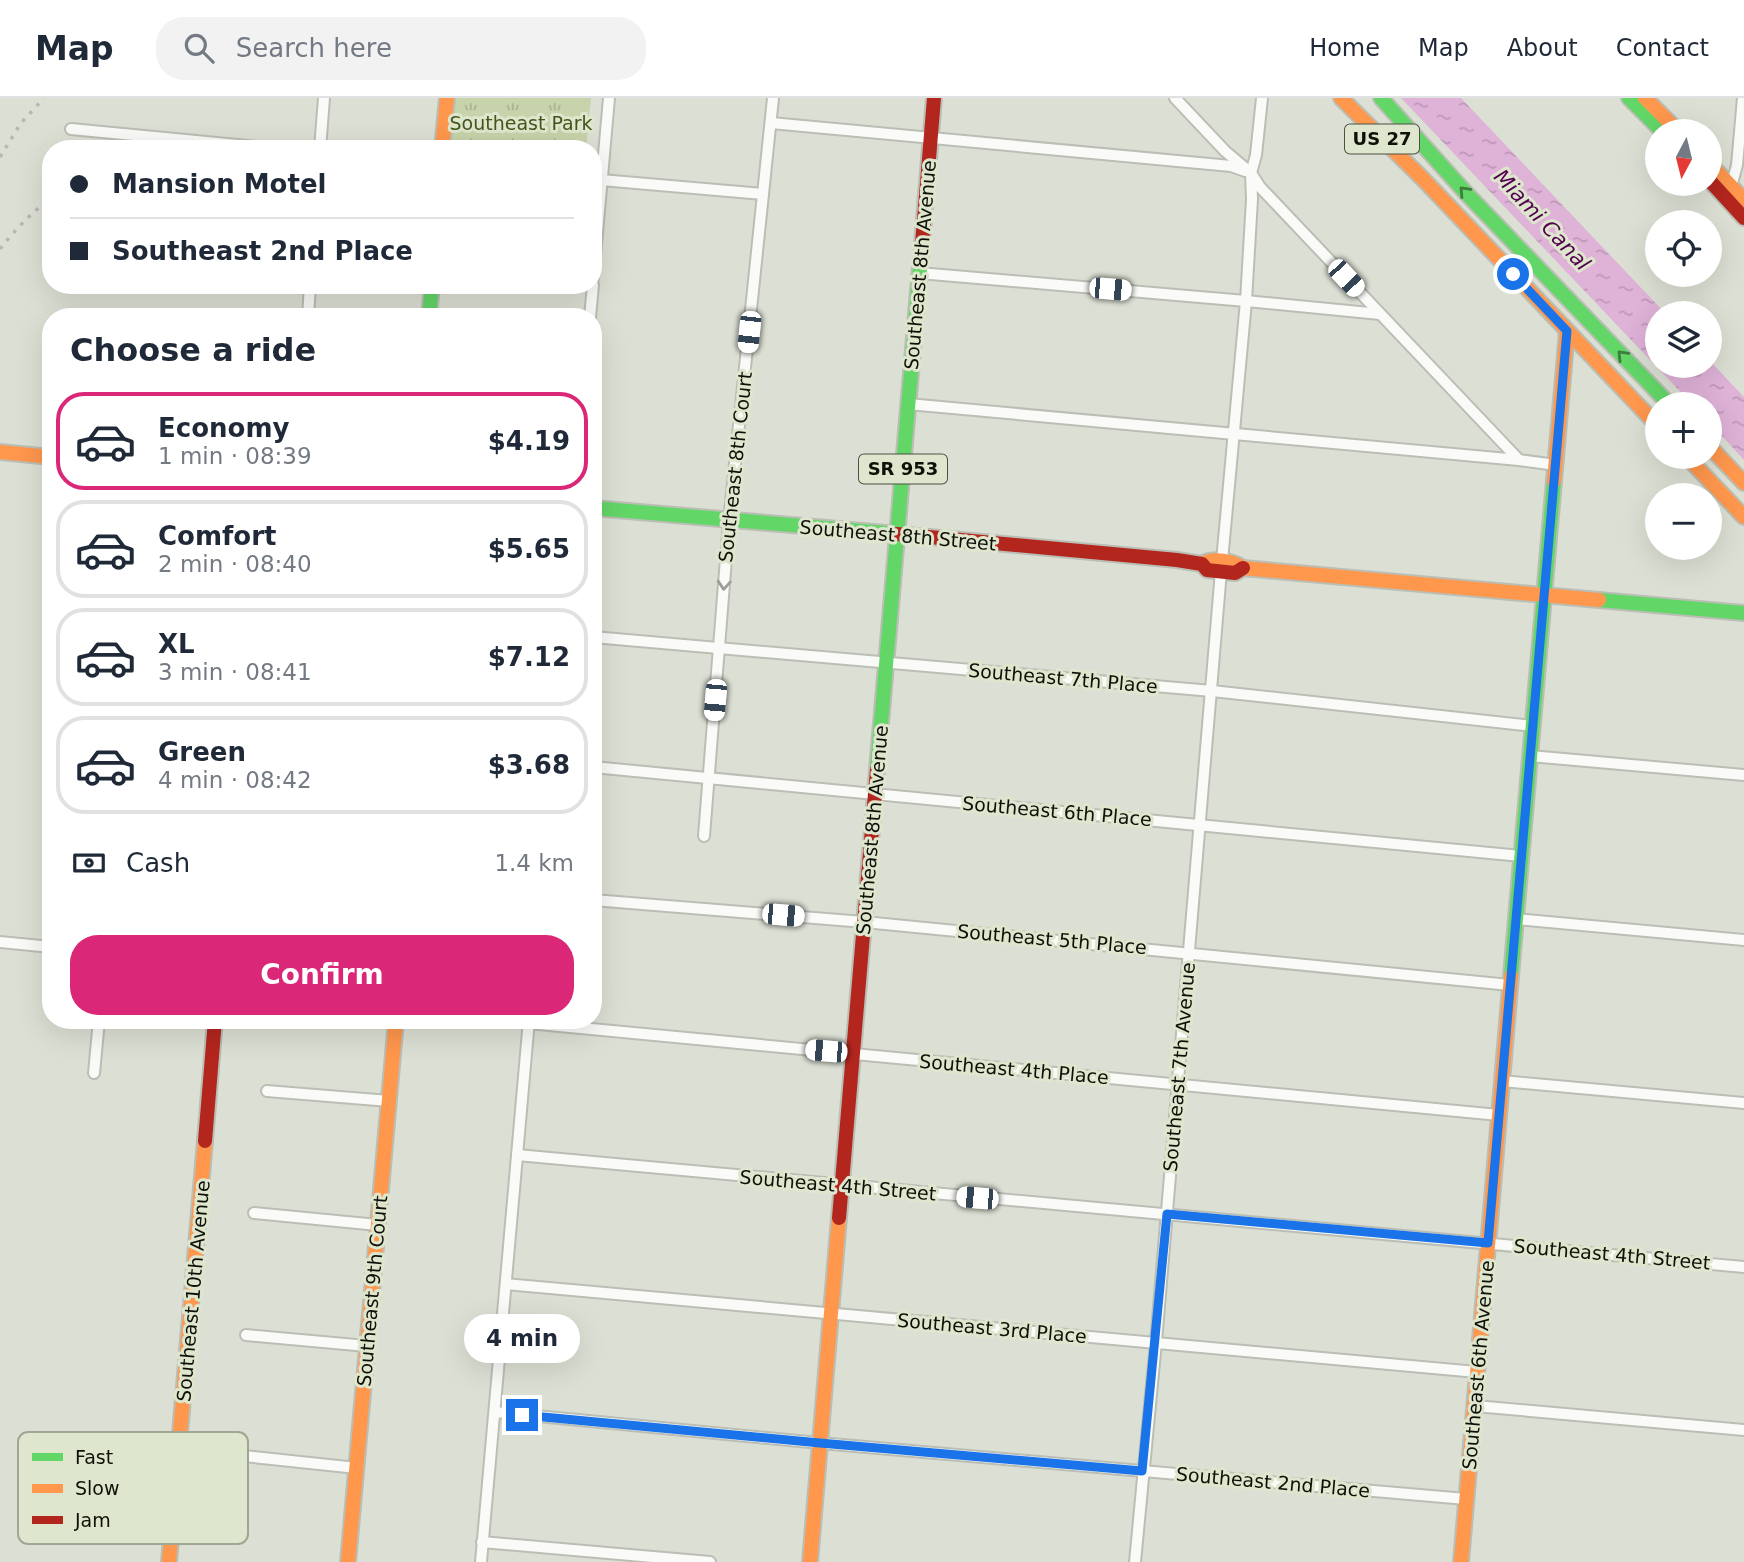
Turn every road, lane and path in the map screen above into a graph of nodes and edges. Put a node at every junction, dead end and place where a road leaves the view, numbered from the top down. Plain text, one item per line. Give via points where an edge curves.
1 (324, 98) edge
2 (447, 98) edge
3 (609, 98) edge
4 (773, 98) edge
5 (934, 98) edge
6 (1175, 98) edge
7 (1262, 98) edge
8 (1341, 98) edge
9 (1354, 98) edge
10 (1381, 98) edge
11 (1629, 98) edge
12 (1645, 98) edge
13 (1743, 98) edge
14 (1650, 119) edge
15 (1666, 119) edge
16 (771, 122) junction
17 (71, 129) dead end
18 (931, 138) junction
19 (185, 140) edge
20 (321, 140) edge
21 (443, 140) edge
22 (602, 170) edge
23 (1251, 173) junction
24 (1722, 177) edge
25 (1423, 179) junction
26 (602, 180) edge
27 (1731, 187) junction
28 (763, 194) junction
29 (1722, 194) edge
30 (1744, 200) edge
31 (1744, 218) edge
32 (919, 273) junction
33 (1246, 300) junction
34 (1380, 314) junction
35 (1567, 331) junction
36 (1657, 392) edge
37 (908, 404) junction
38 (1645, 412) edge
39 (1234, 435) junction
40 (0, 452) edge
41 (42, 456) edge
42 (1519, 460) junction
43 (1722, 460) edge
44 (1556, 465) junction
45 (1698, 469) edge
46 (1744, 483) edge
47 (602, 509) edge
48 (1744, 517) edge
49 (729, 521) junction
50 (897, 534) junction
51 (1222, 566) junction
52 (1545, 594) junction
53 (1744, 613) edge
54 (602, 638) edge
55 (720, 648) junction
56 (886, 663) junction
57 (1212, 691) junction
58 (1533, 726) junction
59 (1530, 756) junction
60 (602, 768) edge
61 (1744, 775) edge
62 (709, 779) junction
63 (875, 794) junction
64 (1200, 825) junction
65 (704, 836) dead end
66 (1521, 856) junction
67 (602, 901) edge
68 (1516, 919) junction
69 (864, 922) junction
70 (1744, 940) edge
71 (0, 942) edge
72 (42, 946) edge
73 (1189, 953) junction
74 (1510, 985) junction
75 (98, 1029) edge
76 (214, 1029) edge
77 (395, 1029) edge
78 (527, 1029) edge
79 (599, 1029) edge
80 (853, 1054) junction
81 (94, 1073) dead end
82 (1502, 1081) junction
83 (1178, 1084) junction
84 (267, 1091) dead end
85 (389, 1101) junction
86 (1744, 1103) edge
87 (1499, 1115) junction
88 (517, 1155) junction
89 (842, 1186) junction
90 (254, 1213) dead end
91 (1167, 1214) junction
92 (379, 1225) junction
93 (1488, 1243) junction
94 (1744, 1267) edge
95 (506, 1284) junction
96 (831, 1315) junction
97 (246, 1335) dead end
98 (1156, 1342) junction
99 (368, 1346) junction
100 (1477, 1372) junction
101 (1475, 1406) junction
102 (495, 1412) junction
103 (1744, 1430) edge
104 (180, 1432) edge
105 (820, 1443) junction
106 (248, 1456) edge
107 (357, 1468) junction
108 (1142, 1471) junction
109 (1466, 1499) junction
110 (482, 1542) junction
111 (171, 1544) edge
112 (169, 1562) edge
113 (348, 1562) edge
114 (481, 1562) edge
115 (710, 1562) edge
116 (810, 1562) edge
117 (1135, 1562) edge
118 (1461, 1562) edge

1 - 20 street
2 - 21 main road
3 - 22 street
4 - 16 street, Southeast 8th Court
5 - 18 main road, Southeast 8th Avenue / SR 953
6 - 23 street
7 - 23 street, Southeast 7th Avenue
8 - 25 main road, US 27
9 - 25 main road
36 -> 10 main road, US 27
11 - 14 main road
12 - 15 main road
13 - 27 street
16 - 18 street
16 - 28 street, Southeast 8th Court
17 - 19 street
18 - 23 street via 1231,166
18 - 32 main road, Southeast 8th Avenue / SR 953
23 - 33 street, Southeast 7th Avenue
23 - 34 street
24 - 27 main road
25 - 35 main road, US 27
26 - 28 street
27 - 30 main road
28 - 49 street, Southeast 8th Court
29 - 31 main road
32 - 33 street
32 - 37 main road, Southeast 8th Avenue / SR 953
33 - 34 street
33 - 39 street, Southeast 7th Avenue
34 - 42 street
35 - 38 main road, US 27
35 - 44 main road, Southeast 6th Avenue
37 - 39 street
37 - 50 main road, Southeast 8th Avenue / SR 953
39 - 42 street
39 - 51 street, Southeast 7th Avenue
40 - 41 main road
42 - 44 street
43 - 46 main road
44 - 52 main road, Southeast 6th Avenue
45 - 48 main road
47 - 49 main road, Southeast 8th Street
49 - 50 main road, Southeast 8th Street
49 -> 55 street, Southeast 8th Court
50 - 51 main road, Southeast 8th Street via 1202,564 1208,560
50 - 56 main road, Southeast 8th Avenue / SR 953
51 - 52 main road, Southeast 8th Street via 1236,563 1243,568
51 - 57 street, Southeast 7th Avenue
52 - 53 main road, Southeast 8th Street
52 - 58 main road, Southeast 6th Avenue
54 - 55 street, Southeast 7th Place
55 - 56 street, Southeast 7th Place
55 - 62 street, Southeast 8th Court
56 - 57 street, Southeast 7th Place
56 - 63 main road, Southeast 8th Avenue / SR 953
57 - 58 street, Southeast 7th Place
57 - 64 street, Southeast 7th Avenue
58 - 59 main road, Southeast 6th Avenue
59 - 61 street
59 - 66 main road, Southeast 6th Avenue
60 - 62 street, Southeast 6th Place
62 - 63 street, Southeast 6th Place
62 - 65 street, Southeast 8th Court
63 - 64 street, Southeast 6th Place
63 - 69 main road, Southeast 8th Avenue / SR 953
64 - 66 street, Southeast 6th Place
64 - 73 street, Southeast 7th Avenue
66 - 68 main road, Southeast 6th Avenue
67 - 69 street, Southeast 5th Place
68 - 70 street
68 - 74 main road, Southeast 6th Avenue
69 - 73 street, Southeast 5th Place
69 - 80 main road, Southeast 8th Avenue / SR 953
71 - 72 street
73 - 74 street, Southeast 5th Place
73 - 83 street, Southeast 7th Avenue
74 - 82 main road, Southeast 6th Avenue
75 - 81 street
76 - 104 main road, Southeast 10th Avenue
77 - 85 main road, Southeast 9th Court
78 - 88 street
79 - 80 street, Southeast 4th Place
80 - 83 street, Southeast 4th Place
80 - 89 main road, Southeast 8th Avenue / SR 953
82 - 86 street
82 - 87 main road, Southeast 6th Avenue
83 - 87 street, Southeast 4th Place
83 - 91 street, Southeast 7th Avenue
84 - 85 street
85 - 92 main road, Southeast 9th Court
87 - 93 main road, Southeast 6th Avenue
88 - 89 street, Southeast 4th Street
88 - 95 street
89 - 91 street, Southeast 4th Street
89 - 96 main road, Southeast 8th Avenue / SR 953
90 - 92 street
91 - 93 street, Southeast 4th Street
91 - 98 street, Southeast 7th Avenue
92 - 99 main road, Southeast 9th Court
93 - 94 street, Southeast 4th Street
93 - 100 main road, Southeast 6th Avenue
95 - 96 street, Southeast 3rd Place
95 - 102 street
96 - 98 street, Southeast 3rd Place
96 - 105 main road, Southeast 8th Avenue / SR 953
97 - 99 street
98 - 100 street, Southeast 3rd Place
98 - 108 street, Southeast 7th Avenue
99 - 107 main road, Southeast 9th Court
100 - 101 main road, Southeast 6th Avenue
101 - 103 street
101 - 109 main road, Southeast 6th Avenue
102 - 105 street, Southeast 2nd Place
102 - 110 street
105 - 108 street, Southeast 2nd Place
105 - 116 main road, Southeast 8th Avenue / SR 953
106 - 107 street
107 - 113 main road, Southeast 9th Court
108 - 109 street, Southeast 2nd Place
108 - 117 street, Southeast 7th Avenue
109 - 118 main road, Southeast 6th Avenue
110 - 114 street
110 - 115 street
111 - 112 main road, Southeast 10th Avenue

